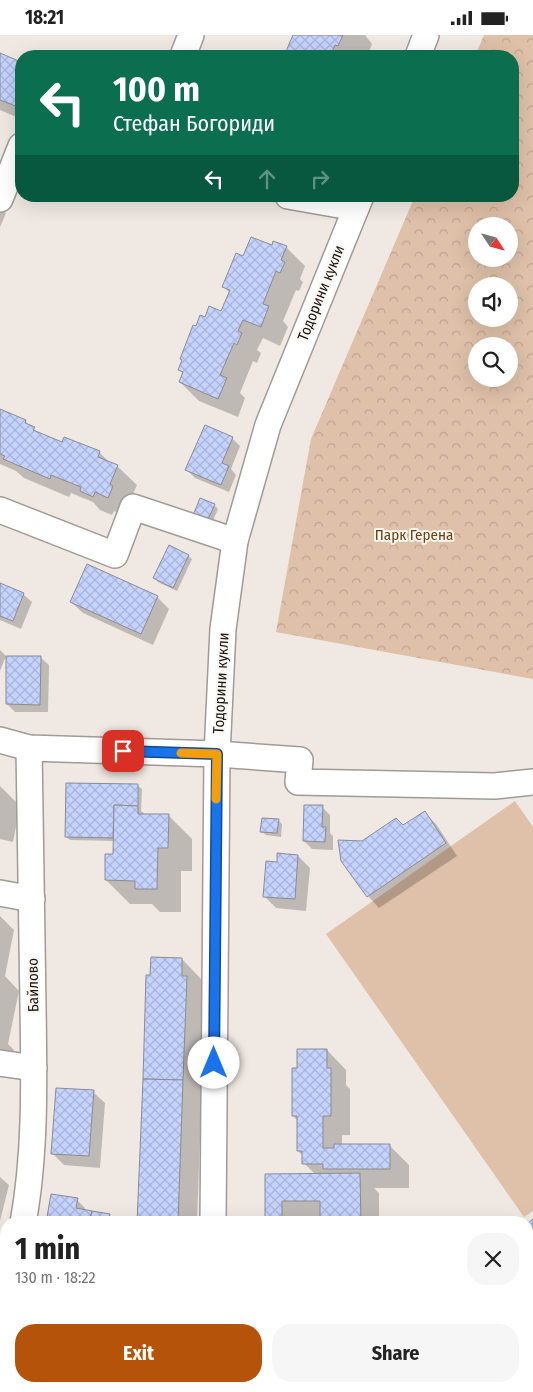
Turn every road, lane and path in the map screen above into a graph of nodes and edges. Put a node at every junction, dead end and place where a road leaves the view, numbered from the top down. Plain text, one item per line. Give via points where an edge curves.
1 (192, 35) edge
2 (426, 35) edge
3 (186, 50) edge
4 (420, 50) edge
5 (0, 140) edge
6 (15, 144) edge
7 (15, 161) edge
8 (0, 199) edge
9 (358, 202) edge
10 (0, 510) edge
11 (235, 541) junction
12 (0, 740) edge
13 (29, 748) junction
14 (217, 754) junction
15 (533, 782) edge
16 (0, 893) edge
17 (32, 899) junction
18 (0, 1063) edge
19 (34, 1068) junction
20 (24, 1216) edge
21 (213, 1216) edge

1 - 3 street
2 - 4 street
5 - 6 street
7 - 8 street
9 - 11 street, Тодорини кукли via 268,425
10 - 11 street via 115,555 134,507
11 - 14 street, Тодорини кукли via 223,629
12 - 13 street
13 - 14 street
13 - 17 street, Байлово
14 - 15 street via 300,760 298,781 495,786
14 - 21 street, Тодорини кукли
16 - 17 street
17 - 19 street, Байлово
18 - 19 street
19 - 20 street, Байлово via 32,1138

